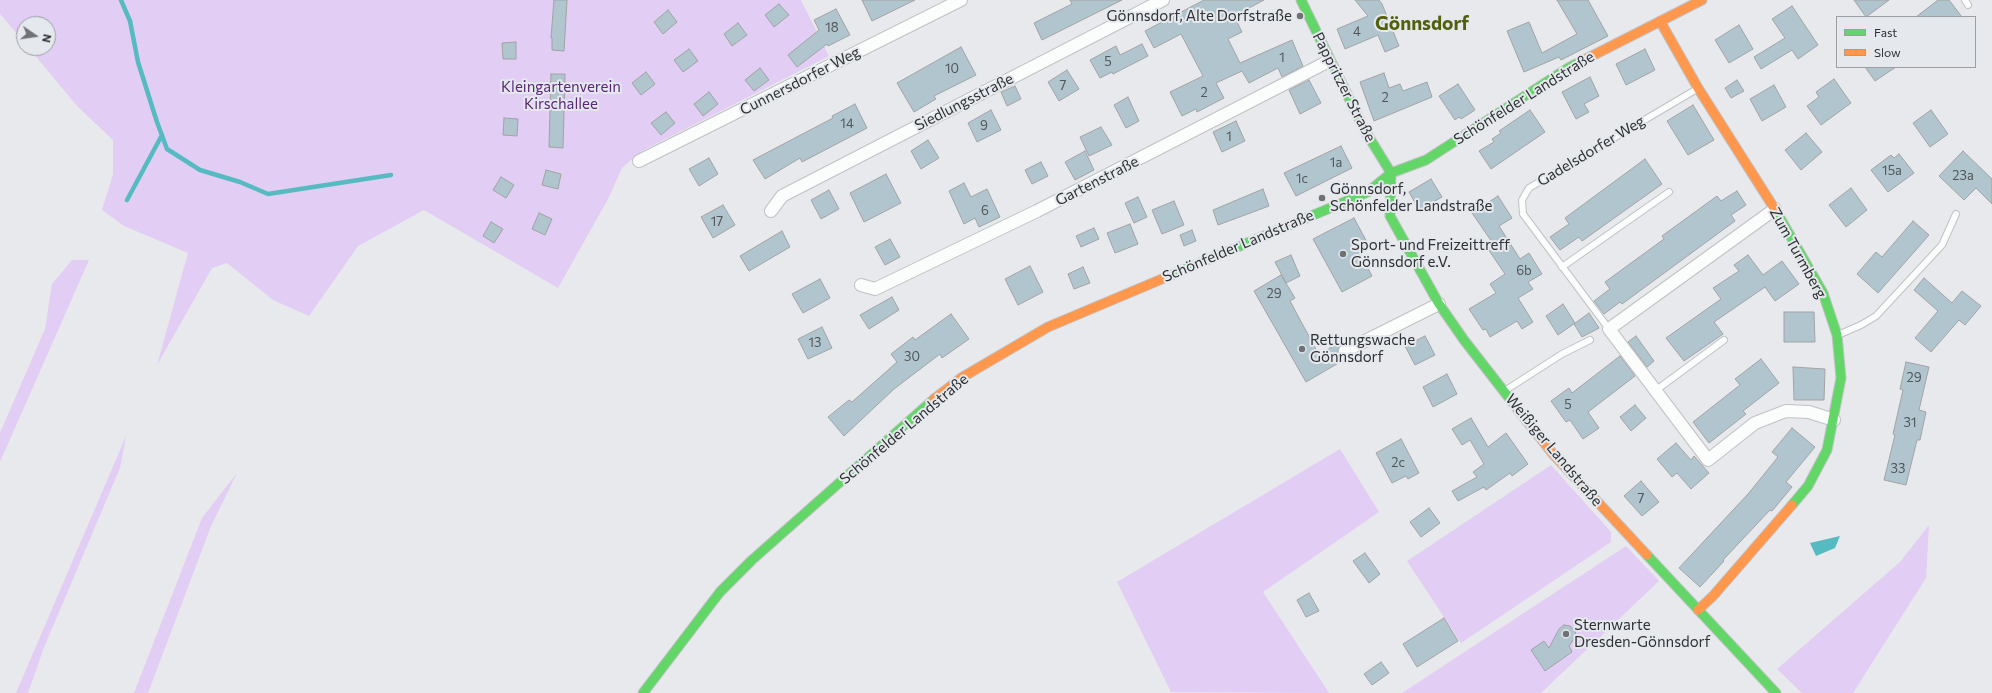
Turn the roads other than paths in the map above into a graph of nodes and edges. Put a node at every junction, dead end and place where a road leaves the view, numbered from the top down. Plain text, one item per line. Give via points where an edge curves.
1 (961, 0) edge
2 (1163, 0) edge
3 (1301, 0) edge
4 (1702, 0) edge
5 (1660, 21) junction
6 (1329, 61) junction
7 (1698, 88) junction
8 (639, 161) dead end
9 (1391, 173) junction
10 (1669, 192) dead end
11 (1775, 209) junction
12 (771, 211) dead end
13 (1956, 214) dead end
14 (1562, 267) junction
15 (861, 285) dead end
16 (1439, 304) junction
17 (1609, 329) junction
18 (1837, 335) junction
19 (1590, 340) dead end
20 (1724, 340) dead end
21 (1345, 351) dead end
22 (1505, 391) junction
23 (1656, 391) junction
24 (1834, 420) junction
25 (1698, 610) junction
26 (643, 693) edge
27 (1776, 693) edge

1 - 8 street, Cunnersdorfer Weg
2 - 12 street, Siedlungsstraße via 782,196
3 - 6 street, Pappritzer Straße
4 - 5 street, Schönfelder Landstraße
5 - 7 street, Zum Turmberg
5 - 9 street, Schönfelder Landstraße via 1568,68 1426,160
6 - 9 street, Pappritzer Straße via 1364,129
6 - 15 street, Gartenstraße via 1037,211 875,289
7 - 11 street, Zum Turmberg
7 - 14 lane, Gadelsdorfer Weg via 1529,188 1522,200 1523,214
9 - 16 street, Weißiger Landstraße via 1390,216
9 - 26 street, Schönfelder Landstraße via 1368,192 1048,327 961,378 813,505 720,592
10 - 14 lane
11 - 17 street
11 - 18 street, Zum Turmberg via 1822,293
13 - 18 lane via 1942,245 1876,316 1861,326
14 - 17 lane, Gadelsdorfer Weg
16 - 21 street
16 - 22 street, Weißiger Landstraße
17 - 23 street, Gadelsdorfer Weg
18 - 24 street, Zum Turmberg via 1841,378
19 - 22 lane via 1562,354
20 - 23 lane
22 - 25 street, Weißiger Landstraße via 1553,454
23 - 24 street, Gadelsdorfer Weg via 1708,460 1755,423 1786,411 1809,412
24 - 25 street, Zum Turmberg via 1827,450 1808,486
25 - 27 street, Weißiger Landstraße

